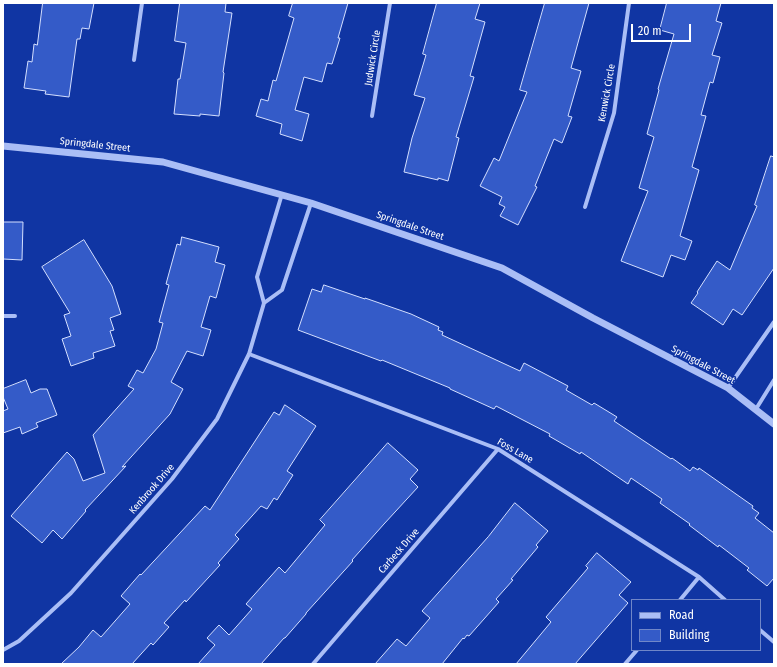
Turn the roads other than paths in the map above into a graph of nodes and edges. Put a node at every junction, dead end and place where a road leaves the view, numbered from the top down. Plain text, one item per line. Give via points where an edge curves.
1 (142, 3) edge
2 (390, 3) edge
3 (629, 3) edge
4 (134, 60) dead end
5 (372, 116) dead end
6 (3, 146) edge
7 (282, 194) junction
8 (311, 203) junction
9 (585, 207) dead end
10 (264, 303) junction
11 (3, 316) edge
12 (15, 316) dead end
13 (774, 322) edge
14 (249, 354) junction
15 (774, 380) edge
16 (728, 388) junction
17 (756, 409) junction
18 (774, 424) edge
19 (498, 449) junction
20 (699, 577) junction
21 (681, 599) edge
22 (724, 599) edge
23 (761, 631) edge
24 (774, 642) edge
25 (3, 650) edge
26 (636, 651) edge
27 (313, 664) edge
28 (625, 664) edge

1 - 4 street
2 - 5 street, Judwick Circle
3 - 9 street, Kenwick Circle via 614,113
6 - 7 street, Springdale Street via 163,162
7 - 8 street, Springdale Street
7 - 10 street via 257,277
8 - 10 street via 282,290
8 - 16 street, Springdale Street via 502,268
10 - 14 street, Kenbrook Drive
11 - 12 street
13 - 16 street
14 - 19 street, Foss Lane
14 - 25 street, Kenbrook Drive via 217,419 172,479 71,593 19,641
15 - 17 street
16 - 17 street, Springdale Street
17 - 18 street, Springdale Street
19 - 20 street, Foss Lane
19 - 27 street, Carbeck Drive
20 - 21 street
20 - 22 street, Foss Lane
23 - 24 street
26 - 28 street

